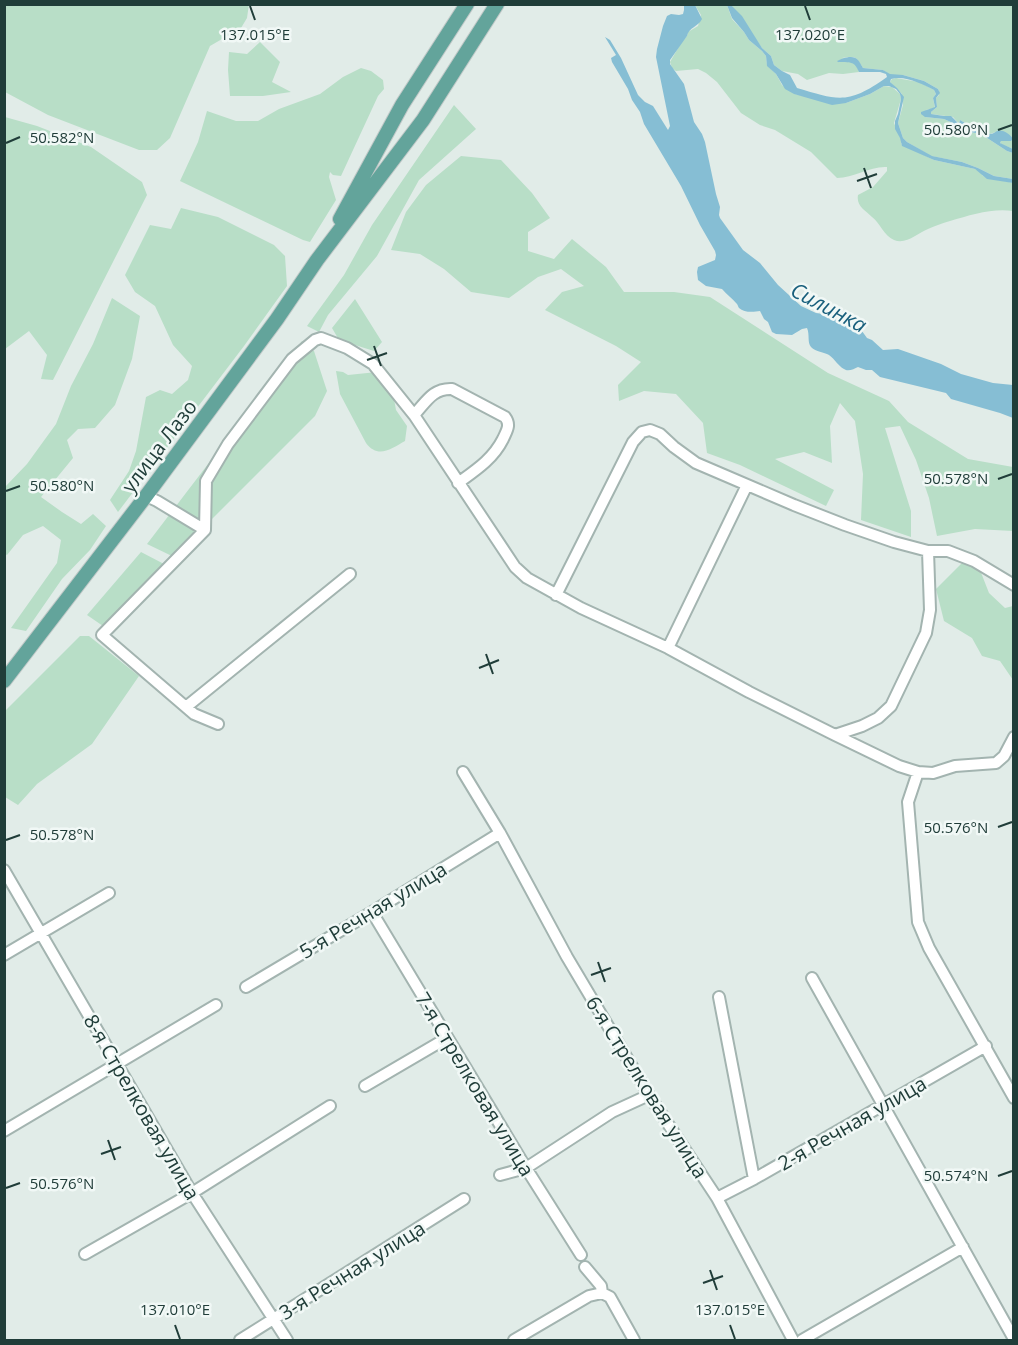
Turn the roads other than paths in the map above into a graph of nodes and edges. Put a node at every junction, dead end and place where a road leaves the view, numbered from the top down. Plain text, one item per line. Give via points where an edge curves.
1 (467, 4) edge
2 (497, 4) edge
3 (318, 260) junction
4 (414, 416) junction
5 (458, 483) junction
6 (747, 485) junction
7 (146, 496) junction
8 (205, 530) junction
9 (928, 550) junction
10 (350, 574) dead end
11 (1014, 585) edge
12 (556, 595) junction
13 (668, 648) junction
14 (4, 681) edge
15 (186, 707) junction
16 (218, 724) dead end
17 (835, 735) junction
18 (1014, 738) edge
19 (463, 772) dead end
20 (918, 772) junction
21 (500, 832) junction
22 (4, 870) edge
23 (109, 893) dead end
24 (372, 912) junction
25 (41, 933) junction
26 (4, 955) edge
27 (812, 978) dead end
28 (246, 987) dead end
29 (718, 998) dead end
30 (216, 1005) dead end
31 (447, 1038) junction
32 (986, 1047) junction
33 (116, 1064) junction
34 (365, 1086) dead end
35 (649, 1095) junction
36 (1014, 1098) edge
37 (330, 1106) dead end
38 (883, 1106) junction
39 (4, 1131) edge
40 (525, 1168) junction
41 (500, 1175) dead end
42 (754, 1179) junction
43 (192, 1193) junction
44 (464, 1198) dead end
45 (717, 1198) junction
46 (963, 1246) junction
47 (85, 1254) dead end
48 (581, 1255) dead end
49 (585, 1267) dead end
50 (602, 1293) junction
51 (273, 1320) junction
52 (1014, 1339) edge
53 (240, 1341) edge
54 (287, 1341) edge
55 (514, 1341) edge
56 (634, 1341) edge
57 (793, 1341) edge
58 (802, 1341) edge

1 - 3 main road, улица Лазо via 402,105
2 - 3 main road, улица Лазо via 423,120
3 - 7 main road, улица Лазо
4 - 5 street
4 - 5 street via 443,388 505,417 509,427 499,447 482,466
4 - 8 street via 373,364 347,348 321,338 315,340 292,359 228,444 206,481
5 - 12 street via 515,567
6 - 9 street via 845,525
6 - 12 street via 696,463 660,434 642,432 633,442
6 - 13 street
7 - 8 street
7 - 14 main road, улица Лазо
8 - 15 street via 102,635
9 - 11 street via 948,551 974,561
9 - 17 street via 930,610 926,633 891,705 878,718
10 - 15 street
12 - 13 street
13 - 17 street
15 - 16 street
17 - 20 street
18 - 20 street via 996,763
19 - 21 street, 6-я Стрелковая улица
20 - 32 street via 908,802 918,922
21 - 24 street, 5-я Речная улица
21 - 35 street, 6-я Стрелковая улица via 567,957
22 - 25 street, 8-я Стрелковая улица
23 - 25 street
24 - 28 street, 5-я Речная улица
24 - 31 street, 7-я Стрелковая улица
25 - 26 street
25 - 33 street, 8-я Стрелковая улица
27 - 38 street
29 - 42 street
30 - 33 street
31 - 34 street
31 - 40 street, 7-я Стрелковая улица
32 - 36 street
32 - 38 street, 2-я Речная улица
33 - 39 street
33 - 43 street, 8-я Стрелковая улица
35 - 40 street via 612,1112
35 - 45 street, 6-я Стрелковая улица
37 - 43 street
38 - 42 street, 2-я Речная улица
38 - 46 street
40 - 41 street
40 - 48 street, 7-я Стрелковая улица
42 - 45 street, 2-я Речная улица
43 - 47 street
43 - 51 street, 8-я Стрелковая улица
44 - 51 street, 3-я Речная улица
45 - 57 street, 6-я Стрелковая улица
46 - 52 street
46 - 58 street
49 - 50 street
50 - 55 street via 589,1296
50 - 56 street via 610,1298
51 - 53 street, 3-я Речная улица
51 - 54 street, 8-я Стрелковая улица

